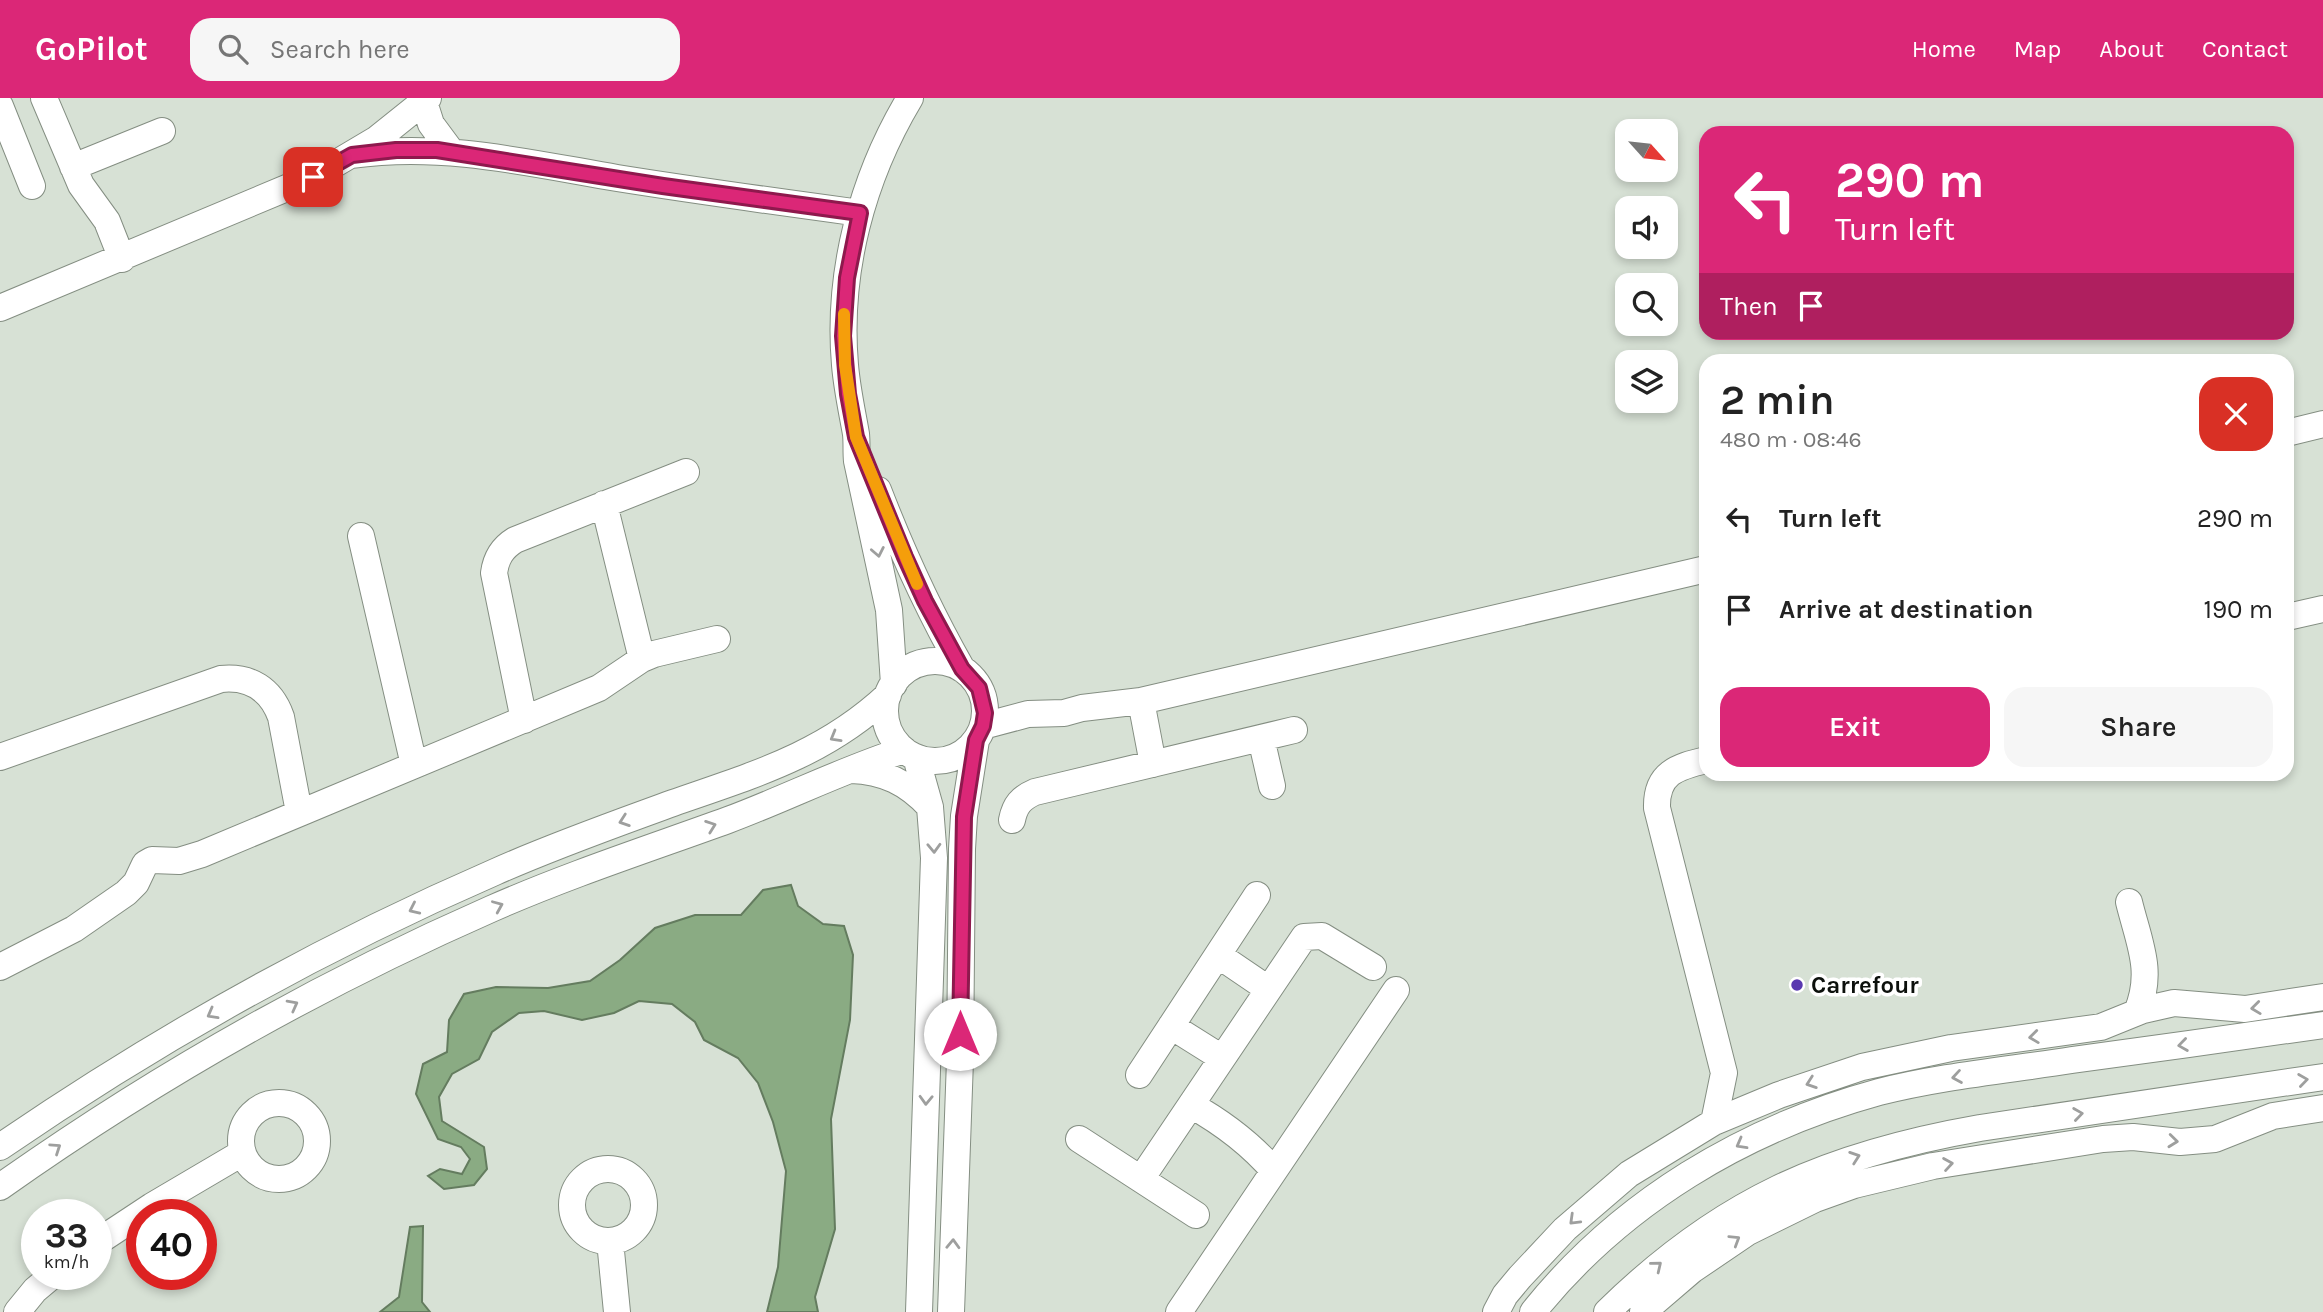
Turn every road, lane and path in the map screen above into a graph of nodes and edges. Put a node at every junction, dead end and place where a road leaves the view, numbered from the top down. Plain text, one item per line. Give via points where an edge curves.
1 (37, 98) edge
2 (44, 98) edge
3 (910, 98) edge
4 (426, 100) edge
5 (1, 109) edge
6 (162, 131) dead end
7 (451, 151) junction
8 (352, 155) junction
9 (73, 167) junction
10 (32, 186) dead end
11 (860, 213) junction
12 (121, 259) junction
13 (0, 308) edge
14 (2323, 425) edge
15 (2294, 431) edge
16 (856, 437) junction
17 (686, 472) dead end
18 (604, 504) junction
19 (361, 536) dead end
20 (1699, 571) edge
21 (2323, 608) edge
22 (2294, 615) edge
23 (717, 639) dead end
24 (642, 659) junction
25 (962, 669) junction
26 (891, 690) junction
27 (1141, 701) junction
28 (524, 720) junction
29 (1294, 730) dead end
30 (980, 733) junction
31 (1261, 738) junction
32 (910, 754) junction
33 (0, 757) edge
34 (1699, 762) edge
35 (1153, 764) junction
36 (414, 765) junction
37 (849, 770) junction
38 (1272, 786) dead end
39 (930, 807) junction
40 (299, 813) junction
41 (1012, 820) dead end
42 (1257, 895) dead end
43 (2129, 902) dead end
44 (1217, 955) junction
45 (0, 967) edge
46 (1373, 967) dead end
47 (2146, 972) junction
48 (1268, 989) junction
49 (1396, 990) dead end
50 (2323, 997) edge
51 (2174, 1003) junction
52 (2137, 1012) junction
53 (2323, 1025) edge
54 (1171, 1026) junction
55 (1222, 1058) junction
56 (1724, 1073) junction
57 (1139, 1075) dead end
58 (2323, 1077) edge
59 (1769, 1098) junction
60 (1191, 1105) junction
61 (2323, 1108) edge
62 (1714, 1122) junction
63 (1079, 1139) dead end
64 (0, 1147) edge
65 (242, 1153) dead end
66 (1274, 1171) junction
67 (1141, 1179) junction
68 (0, 1187) edge
69 (1605, 1192) junction
70 (1655, 1196) junction
71 (1196, 1215) dead end
72 (112, 1232) edge
73 (610, 1241) dead end
74 (35, 1290) edge
75 (17, 1312) edge
76 (617, 1312) edge
77 (919, 1312) edge
78 (951, 1312) edge
79 (1179, 1312) edge
80 (1496, 1312) edge
81 (1533, 1312) edge
82 (1607, 1312) edge
83 (1643, 1312) edge

1 - 5 street
2 - 9 street
3 - 11 street via 878,160
4 - 7 street via 431,124
4 - 8 street
5 - 10 street
6 - 9 street
7 - 8 street
7 - 11 street
8 - 12 street via 313,177
9 - 12 street via 107,221
11 - 16 street via 847,278 843,336
12 - 13 street
14 - 15 street
16 - 25 street via 925,601
16 -> 26 street via 857,461 889,610
17 - 18 street
18 - 24 street
18 - 28 street via 515,540 498,556 494,573
19 - 36 street
20 - 27 street
21 - 22 street
23 - 24 street
24 - 28 street via 607,684
25 - 26 street via 925,663 902,674
25 - 30 street via 979,688 985,713
26 - 32 street via 888,726
26 -> 64 street via 842,734 789,761 569,841 432,900 324,954 137,1057
27 - 30 street via 1028,714
27 - 35 street
28 - 36 street
29 - 31 street
30 - 32 street via 964,752 949,760 932,761
78 -> 30 street via 962,849
31 - 35 street
31 - 38 street
32 - 37 street
32 - 39 street
33 - 40 street via 221,679 247,680 269,693 276,704
34 - 56 street via 1666,777 1657,808
35 - 41 street via 1026,796
36 - 40 street
37 - 39 street via 867,770 894,779 918,793
68 -> 37 street via 174,1072 374,964 493,908
39 -> 77 street via 934,858
40 - 45 street via 190,858 152,860 126,893 74,929
42 - 44 street
43 - 47 street
44 - 48 street
44 - 54 street
46 - 48 street via 1322,936 1310,935 1300,942
47 - 51 street
47 - 52 street
48 - 55 street
49 - 66 street
50 -> 51 street via 2245,1009
51 - 52 street
52 -> 59 street via 2101,1027 1951,1048 1873,1065
53 -> 70 street via 1880,1092 1750,1139
54 - 55 street
54 - 57 street
55 - 60 street
56 - 59 street
56 - 62 street
82 -> 58 street via 1640,1279 1722,1218 1787,1184 1871,1152 1980,1128
59 - 62 street
60 - 66 street via 1244,1140
60 - 67 street
83 -> 61 street via 1692,1270 1748,1232 1854,1185 1933,1166 2103,1139 2215,1139 2273,1116
62 - 69 street
63 - 67 street
65 - 72 street
66 - 79 street
67 - 71 street
69 - 70 street
69 -> 80 street via 1520,1277
70 - 81 street via 1597,1244
73 - 76 street
74 - 75 street

